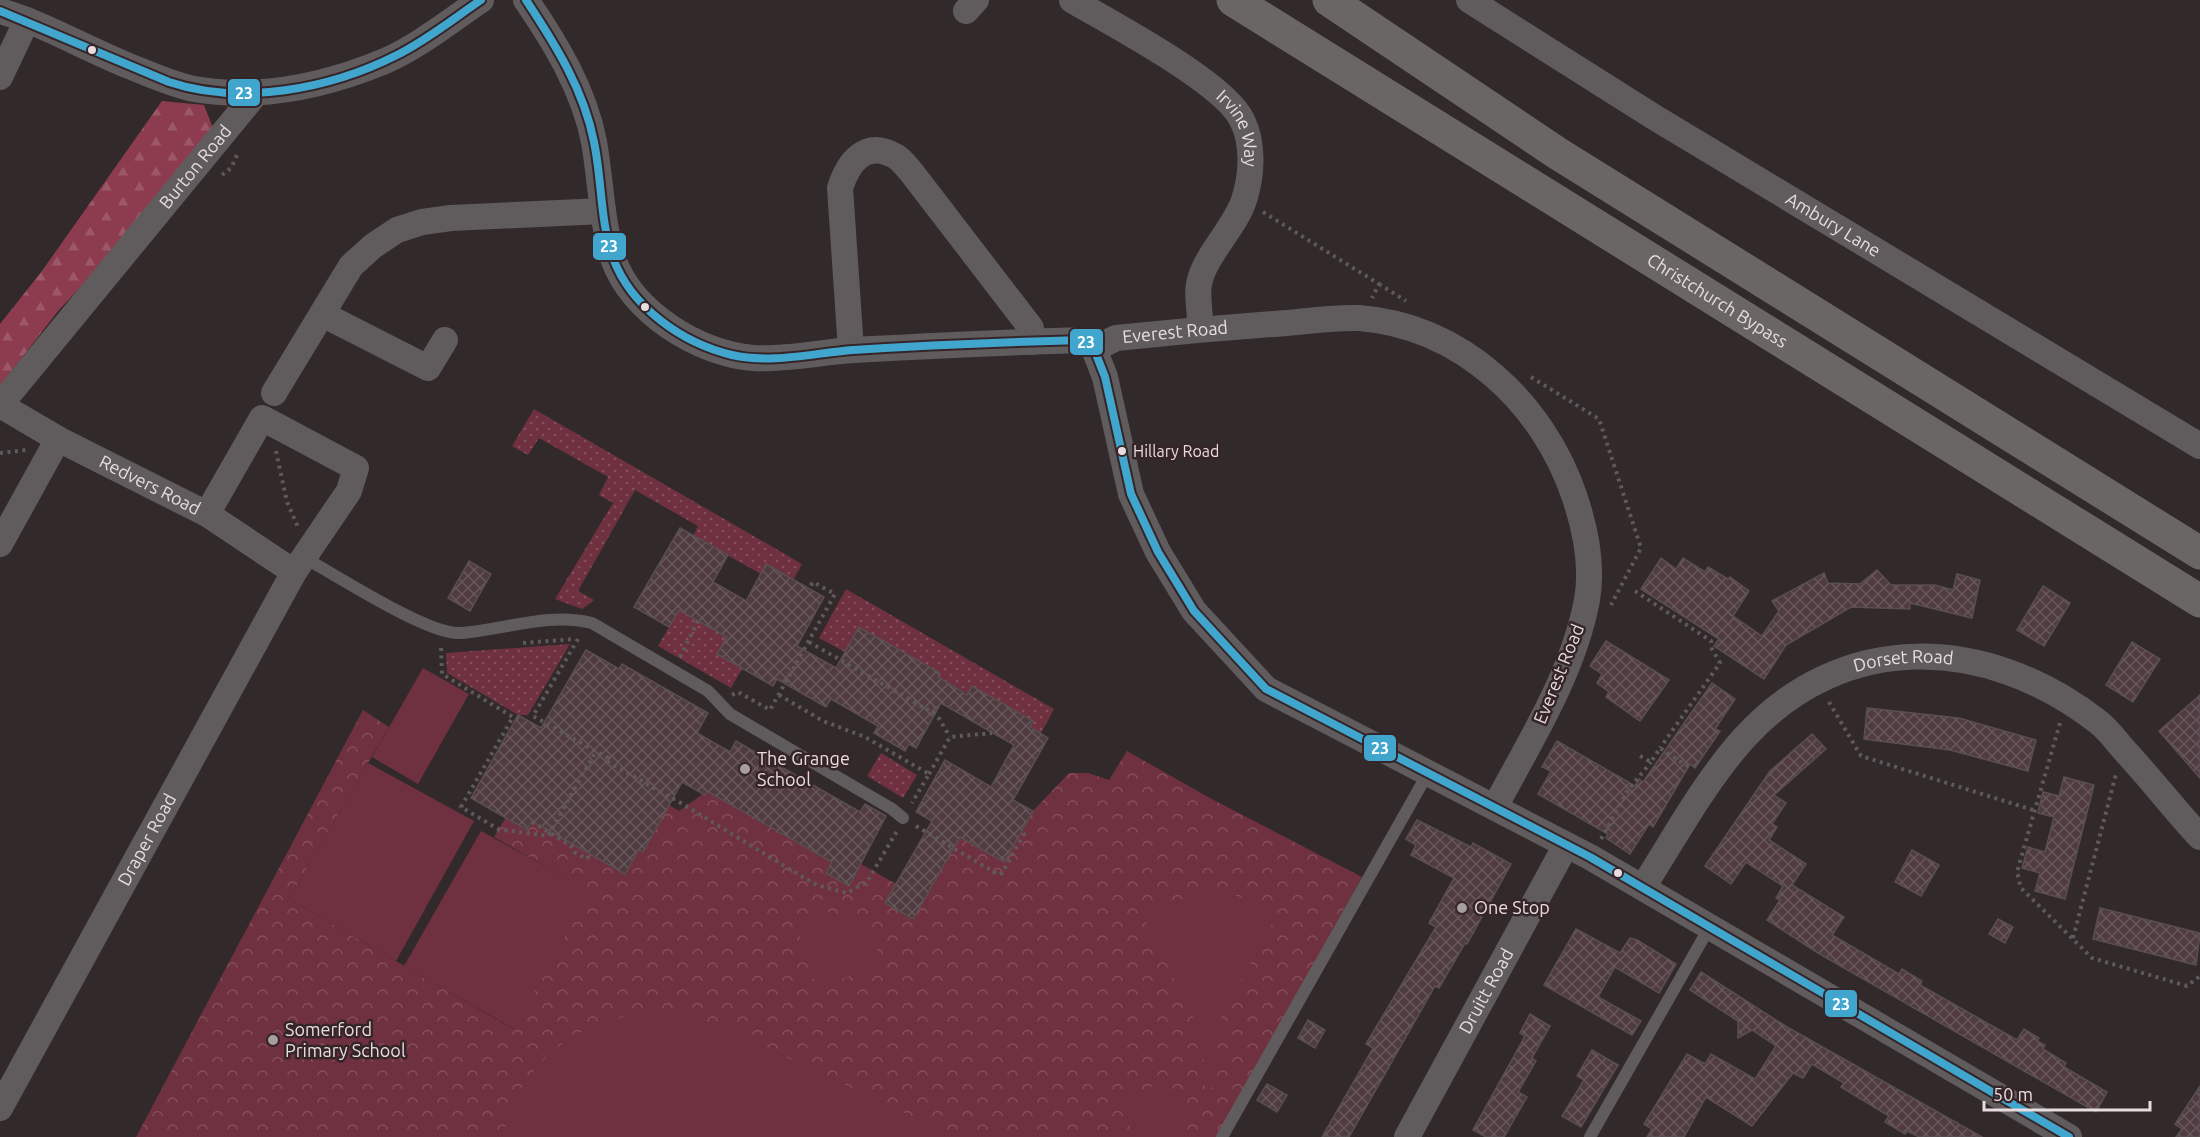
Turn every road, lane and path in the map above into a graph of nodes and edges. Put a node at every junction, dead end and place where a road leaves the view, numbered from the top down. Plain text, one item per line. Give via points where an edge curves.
1 (481, 0) edge
2 (526, 0) edge
3 (1072, 0) edge
4 (1233, 0) edge
5 (1329, 0) edge
6 (1469, 0) edge
7 (0, 11) edge
8 (27, 20) junction
9 (0, 77) edge
10 (257, 92) junction
11 (240, 149) dead end
12 (213, 182) dead end
13 (1243, 203) junction
14 (603, 211) junction
15 (322, 314) junction
16 (1362, 319) junction
17 (1199, 329) junction
18 (445, 340) dead end
19 (1032, 342) junction
20 (1094, 349) junction
21 (851, 350) junction
22 (274, 393) dead end
23 (0, 405) edge
24 (268, 422) junction
25 (58, 439) junction
26 (2200, 446) edge
27 (207, 514) junction
28 (0, 544) edge
29 (2200, 553) edge
30 (304, 557) junction
31 (808, 588) dead end
32 (1635, 591) dead end
33 (2200, 601) edge
34 (698, 621) dead end
35 (578, 639) dead end
36 (809, 641) junction
37 (441, 648) dead end
38 (673, 670) junction
39 (1818, 680) junction
40 (779, 695) junction
41 (2067, 700) junction
42 (719, 702) junction
43 (992, 733) dead end
44 (950, 737) junction
45 (1660, 748) junction
46 (2123, 749) junction
47 (596, 751) junction
48 (1640, 756) dead end
49 (1651, 762) junction
50 (1428, 773) junction
51 (929, 774) junction
52 (1711, 782) junction
53 (1495, 807) junction
54 (2033, 810) junction
55 (903, 818) junction
56 (532, 822) dead end
57 (1022, 832) dead end
58 (550, 833) junction
59 (2200, 837) edge
60 (1566, 845) junction
61 (590, 854) dead end
62 (1590, 857) junction
63 (1643, 887) junction
64 (1709, 928) junction
65 (2073, 939) junction
66 (2200, 976) edge
67 (0, 1108) edge
68 (1222, 1137) edge
69 (1407, 1137) edge
70 (1590, 1137) edge
71 (2068, 1137) edge

1 - 10 street via 386,60 303,88
2 - 14 street via 562,56 582,97 594,141
3 - 13 street, Irvine Way via 1205,81 1234,106 1247,131 1251,169
4 - 33 main road, Christchurch Bypass
5 - 29 main road via 1557,153
6 - 26 street, Ambury Lane via 1664,124
7 - 8 street
8 - 9 street
8 - 10 street via 129,66 193,89
10 - 23 street, Burton Road
11 - 12 path via 231,168
13 - 16 path via 1379,284
13 - 17 street, Irvine Way via 1198,285 1202,316
14 - 15 street via 451,218 397,230 351,266
14 - 21 street via 614,260 625,283 648,311 694,343 753,358
15 - 18 street via 428,368
15 - 22 street
16 - 17 street, Everest Road
16 - 53 street, Everest Road via 1404,327 1462,351 1517,396 1543,428 1565,468 1588,536 1587,598 1570,658
17 - 20 street, Everest Road via 1116,338
19 - 20 street via 1084,340
19 - 21 street
19 - 21 street via 1031,328 912,173 896,156 876,150 861,154 846,168 840,188
20 - 50 street via 1105,377 1131,494 1158,552 1194,611 1266,689
23 - 25 street, Redvers Road
24 - 27 street via 262,418
24 - 30 path
24 - 30 street, Draper Road via 356,468 349,491
25 - 27 street, Redvers Road
25 - 28 street
27 - 30 street, Redvers Road
30 - 38 lane via 430,627 458,633 571,618 592,623
30 - 67 street, Draper Road
31 - 36 path via 813,582 835,594
32 - 45 path via 1711,641 1720,663
34 - 38 path
35 - 47 path via 533,716
36 - 40 path
36 - 44 path via 937,715
37 - 58 path via 442,674 513,717 461,807 498,829 548,836
38 - 42 lane
39 - 41 street, Dorset Road via 1852,667 1915,655 1962,658 2013,672
39 - 52 street, Dorset Road via 1791,696 1746,737
39 - 54 path via 1861,756
40 - 42 path via 770,710 738,692
40 - 51 path
41 - 46 street, Dorset Road via 2099,723
41 - 54 path
42 - 55 lane via 730,714
43 - 44 path
44 - 51 path
45 - 49 path
45 - 52 path
46 - 59 street, Dorset Road
46 - 65 path
47 - 55 path via 608,758 606,761 817,885 847,892 867,882
47 - 58 path
48 - 49 path
49 - 62 path via 1628,790
50 - 53 street
50 - 68 lane
51 - 55 path
52 - 63 street, Dorset Road
53 - 60 street
54 - 65 path via 2017,872 2021,888
55 - 57 path via 999,875
56 - 58 path
58 - 61 path via 586,859
60 - 62 street
60 - 69 street, Druitt Road
62 - 63 street
63 - 64 street
64 - 70 lane
64 - 71 street
65 - 66 path via 2091,958 2187,986

